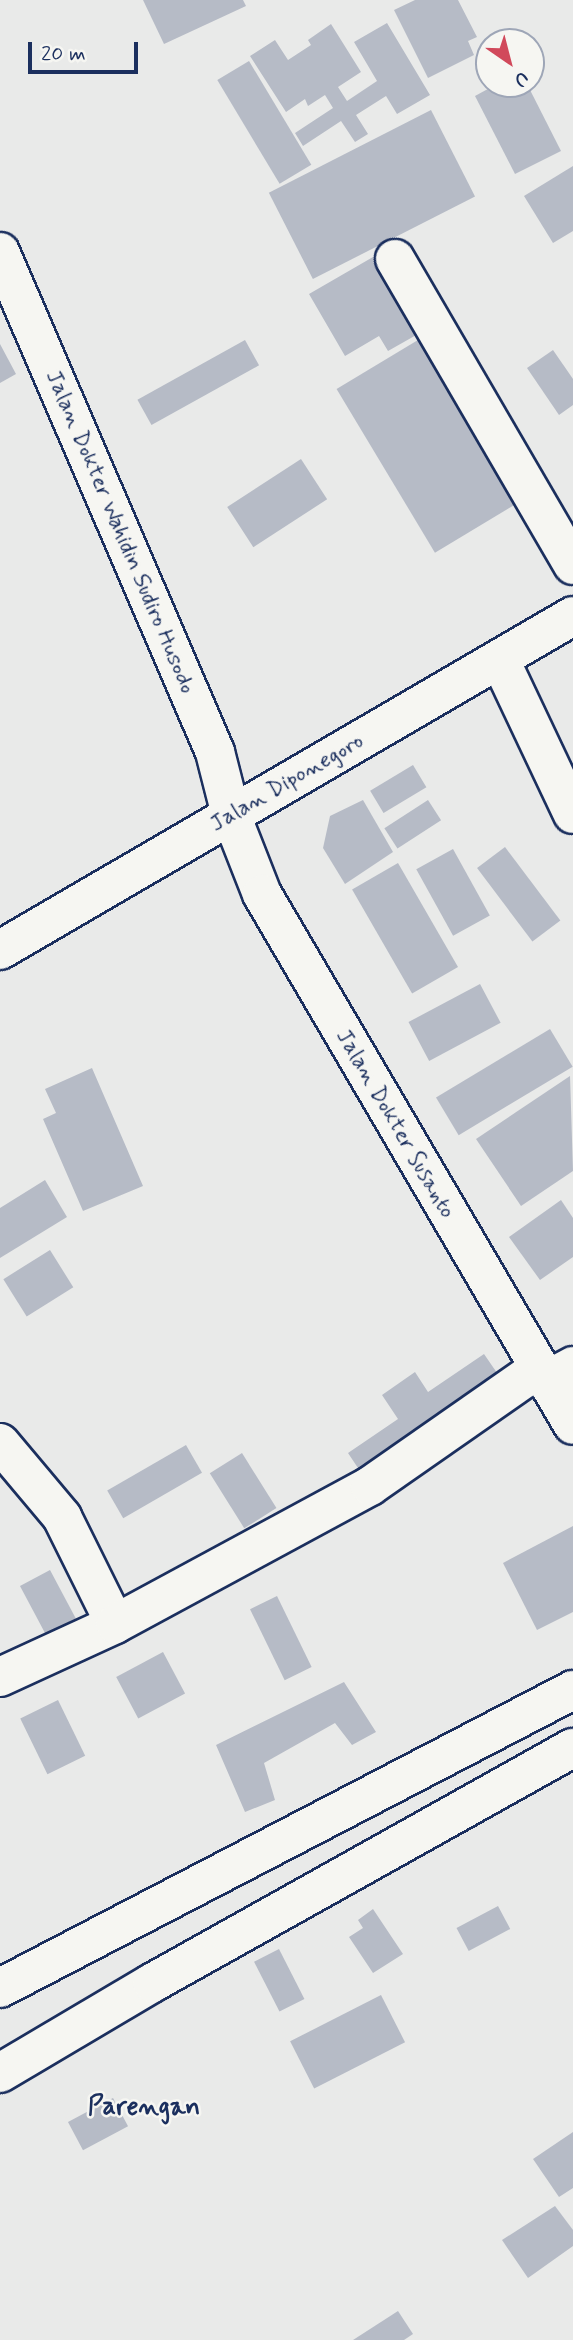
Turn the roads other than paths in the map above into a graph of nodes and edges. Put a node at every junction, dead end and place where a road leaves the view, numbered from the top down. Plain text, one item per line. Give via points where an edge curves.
1 (0, 252) edge
2 (395, 259) dead end
3 (9, 299) edge
4 (573, 565) edge
5 (573, 616) edge
6 (501, 662) junction
7 (573, 814) edge
8 (231, 816) junction
9 (0, 950) edge
10 (552, 1372) edge
11 (573, 1425) edge
12 (0, 1443) edge
13 (115, 1624) junction
14 (0, 1677) edge
15 (573, 1690) edge
16 (573, 1748) edge
17 (0, 1988) edge
18 (0, 2073) edge

1 - 3 street, Jalan Dokter Wahidin Sudiro Husodo
2 - 4 street
3 - 8 street, Jalan Dokter Wahidin Sudiro Husodo via 215,752
5 - 6 street, Jalan Diponegoro
6 - 7 street
6 - 8 street, Jalan Diponegoro
8 - 9 street, Jalan Diponegoro
8 - 10 street, Jalan Dokter Susanto via 262,894
10 - 11 street, Jalan Dokter Susanto
10 - 13 street via 370,1486
12 - 13 street via 62,1517
13 - 14 street
15 - 17 street
16 - 18 street

